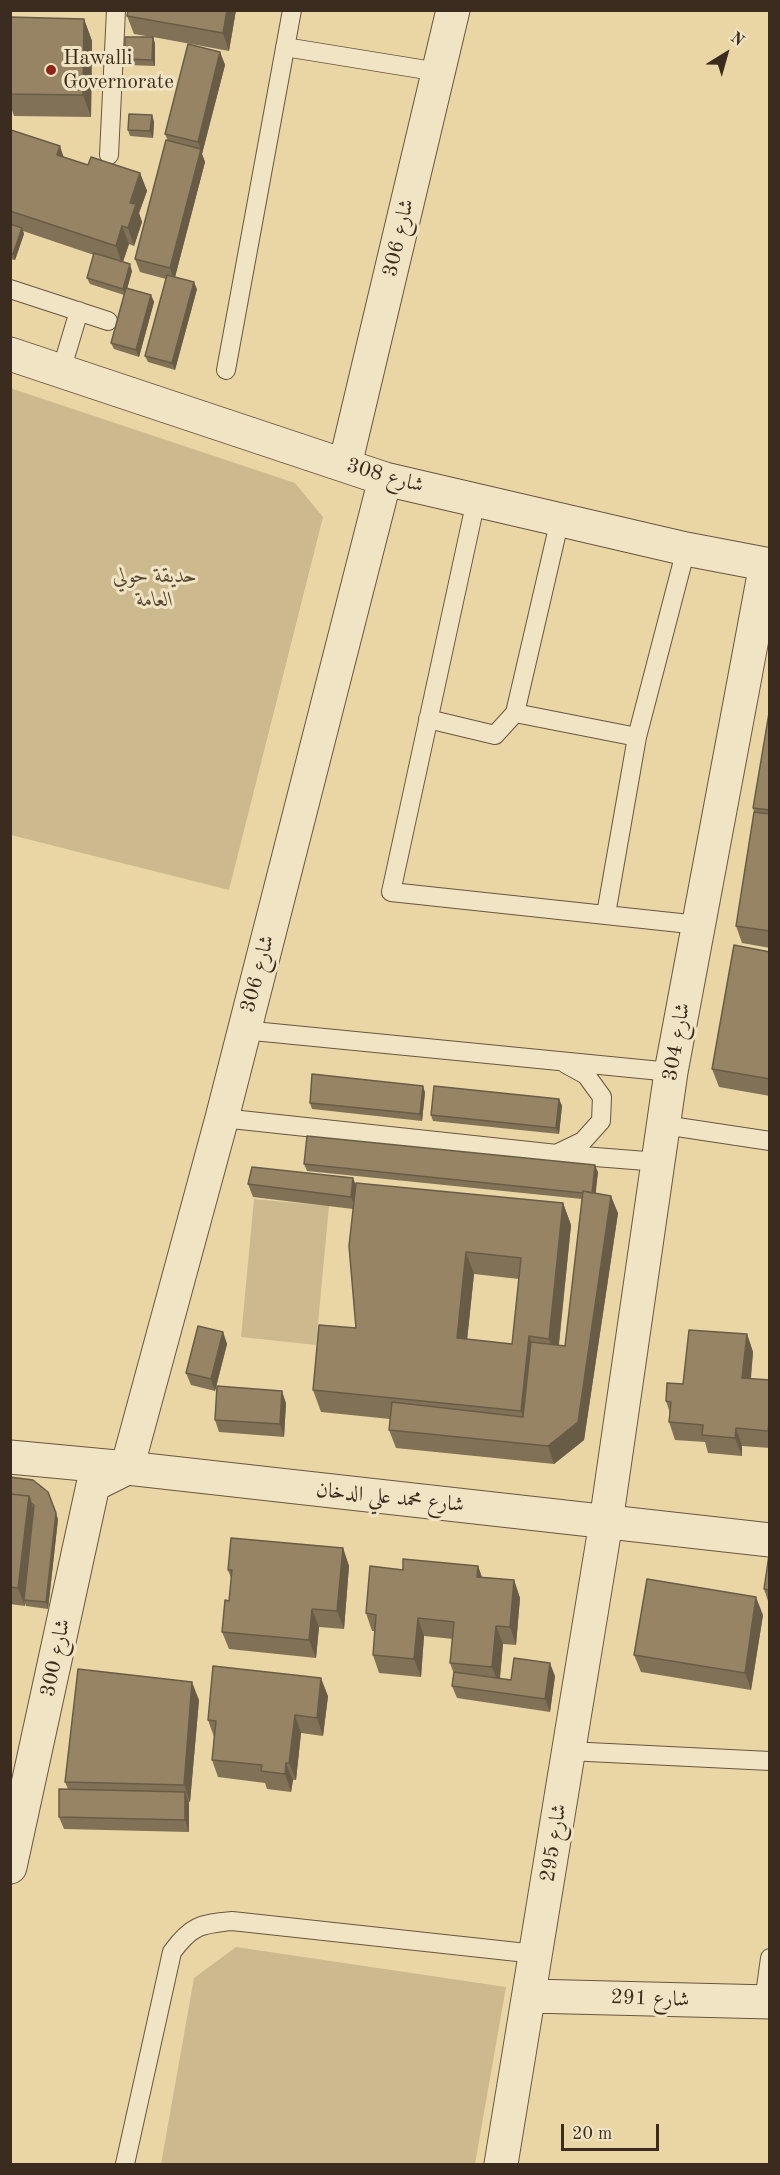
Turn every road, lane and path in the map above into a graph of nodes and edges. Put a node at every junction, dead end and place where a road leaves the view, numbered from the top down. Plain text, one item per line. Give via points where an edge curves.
1 (116, 10) edge
2 (292, 10) edge
3 (453, 10) edge
4 (285, 47) junction
5 (439, 72) junction
6 (109, 155) dead end
7 (10, 289) edge
8 (79, 311) junction
9 (108, 321) dead end
10 (10, 354) edge
11 (226, 370) dead end
12 (61, 371) junction
13 (345, 465) junction
14 (386, 479) junction
15 (476, 500) junction
16 (560, 519) junction
17 (686, 549) junction
18 (768, 558) edge
19 (515, 713) junction
20 (428, 719) junction
21 (637, 737) junction
22 (606, 914) junction
23 (699, 925) junction
24 (243, 1030) junction
25 (562, 1062) junction
26 (671, 1072) junction
27 (222, 1118) junction
28 (664, 1125) junction
29 (770, 1141) edge
30 (557, 1154) junction
31 (658, 1162) junction
32 (10, 1457) edge
33 (127, 1468) junction
34 (606, 1522) junction
35 (770, 1540) edge
36 (568, 1751) junction
37 (770, 1761) edge
38 (10, 1867) edge
39 (536, 1954) junction
40 (770, 1958) edge
41 (530, 1996) junction
42 (767, 2002) edge
43 (124, 2164) edge
44 (501, 2164) edge

1 - 6 lane
2 - 4 lane
3 - 5 street, شارع 306
4 - 5 lane
4 - 11 lane
5 - 13 street, شارع 306
7 - 8 lane
8 - 9 lane
8 - 12 lane
10 - 12 street, شارع 308
12 - 13 street, شارع 308
13 - 14 street, شارع 308
14 - 15 street, شارع 308
14 - 24 street, شارع 306
15 - 16 street, شارع 308
15 - 20 lane
16 - 17 street, شارع 308
16 - 19 lane
17 - 18 street, شارع 308
17 - 21 lane
18 - 23 street, شارع 304
19 - 20 lane via 495,735
19 - 21 lane
20 - 22 lane via 390,892
21 - 22 lane
22 - 23 lane
23 - 26 street, شارع 304
24 - 25 lane
24 - 27 street, شارع 306
25 - 26 lane
25 - 30 lane via 586,1075 603,1097 601,1121 584,1141
26 - 28 street, شارع 304
27 - 30 lane
27 - 33 street, شارع 306
28 - 29 lane
28 - 31 street, شارع 304
30 - 31 lane
31 - 34 street, شارع 304
32 - 33 street, شارع محمد علي الدخان
33 - 34 street, شارع محمد علي الدخان
33 - 38 street, شارع 300 via 93,1485
34 - 35 street, شارع محمد علي الدخان
34 - 36 street, شارع 295
36 - 37 lane
36 - 39 street, شارع 295
39 - 41 street, شارع 295
39 - 43 lane via 232,1920 205,1923 184,1935 172,1952
40 - 42 lane
41 - 42 street, شارع 291
41 - 44 street, شارع 295

